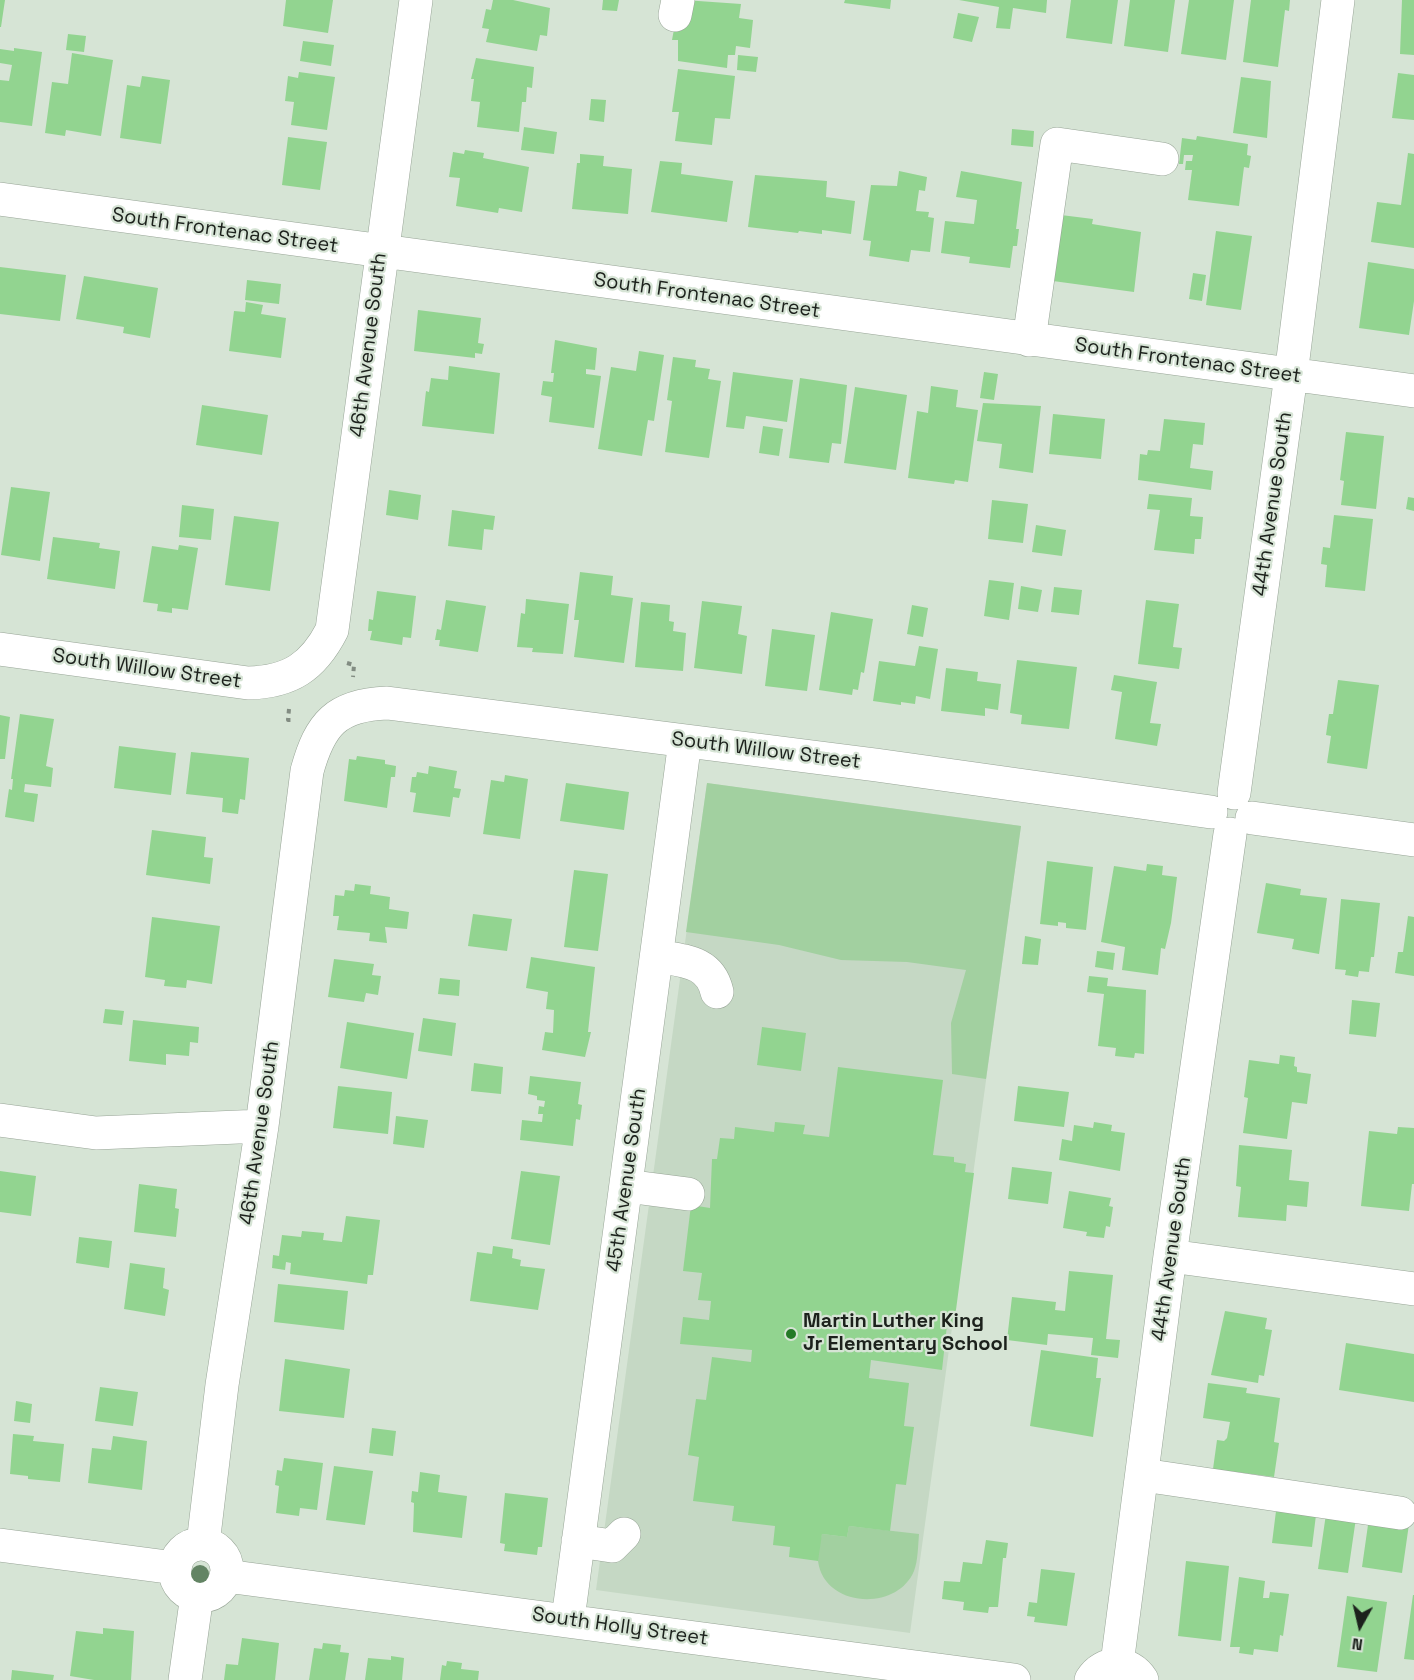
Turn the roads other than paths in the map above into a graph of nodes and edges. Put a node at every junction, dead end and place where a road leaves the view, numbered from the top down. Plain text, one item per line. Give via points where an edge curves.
1 (416, 0) edge
2 (1338, 0) edge
3 (1162, 159) dead end
4 (0, 199) edge
5 (381, 252) junction
6 (1029, 340) junction
7 (1291, 375) junction
8 (1414, 391) edge
9 (0, 649) edge
10 (293, 675) joint
11 (326, 725) joint
12 (685, 741) junction
13 (1232, 814) junction
14 (1414, 840) edge
15 (657, 956) junction
16 (717, 992) dead end
17 (0, 1120) edge
18 (262, 1126) junction
19 (626, 1186) junction
20 (688, 1194) dead end
21 (1170, 1256) junction
22 (1414, 1289) edge
23 (1143, 1475) junction
24 (1400, 1513) dead end
25 (624, 1534) dead end
26 (578, 1541) junction
27 (203, 1544) junction
28 (0, 1545) edge
29 (175, 1568) junction
30 (226, 1576) junction
31 (196, 1595) junction
32 (568, 1619) junction
33 (1117, 1675) edge
34 (185, 1680) edge
35 (1014, 1680) edge

1 - 5 street, 46th Avenue South
2 - 7 street, 44th Avenue South
3 - 6 street via 1057,144
4 - 5 street, South Frontenac Street
5 - 6 street, South Frontenac Street
5 - 10 street, 46th Avenue South via 332,630 322,648
6 - 7 street, South Frontenac Street
7 - 8 street, South Frontenac Street
7 - 13 street, 44th Avenue South
9 - 10 street, South Willow Street via 248,683 271,683
11 - 12 street, South Willow Street via 348,710 387,703
11 - 18 street, 46th Avenue South via 307,771
12 - 13 street, South Willow Street
12 - 15 street, 45th Avenue South
13 - 14 street, South Willow Street
13 - 21 street, 44th Avenue South
15 - 16 street via 696,963 706,969
15 - 19 street, 45th Avenue South
17 - 18 street via 96,1133
18 - 27 street, 46th Avenue South via 222,1385
19 - 20 street
19 - 26 street, 45th Avenue South
21 - 22 street
21 - 23 street, 44th Avenue South
23 - 24 street
23 - 33 street, 44th Avenue South
25 - 26 street via 612,1546
26 - 32 street, 45th Avenue South
27 - 29 street via 186,1549
27 - 30 street via 219,1551
28 - 29 street
29 - 31 street via 180,1586
30 - 31 street via 217,1591
30 - 32 street, South Holly Street
31 - 34 street
32 - 35 street, South Holly Street

